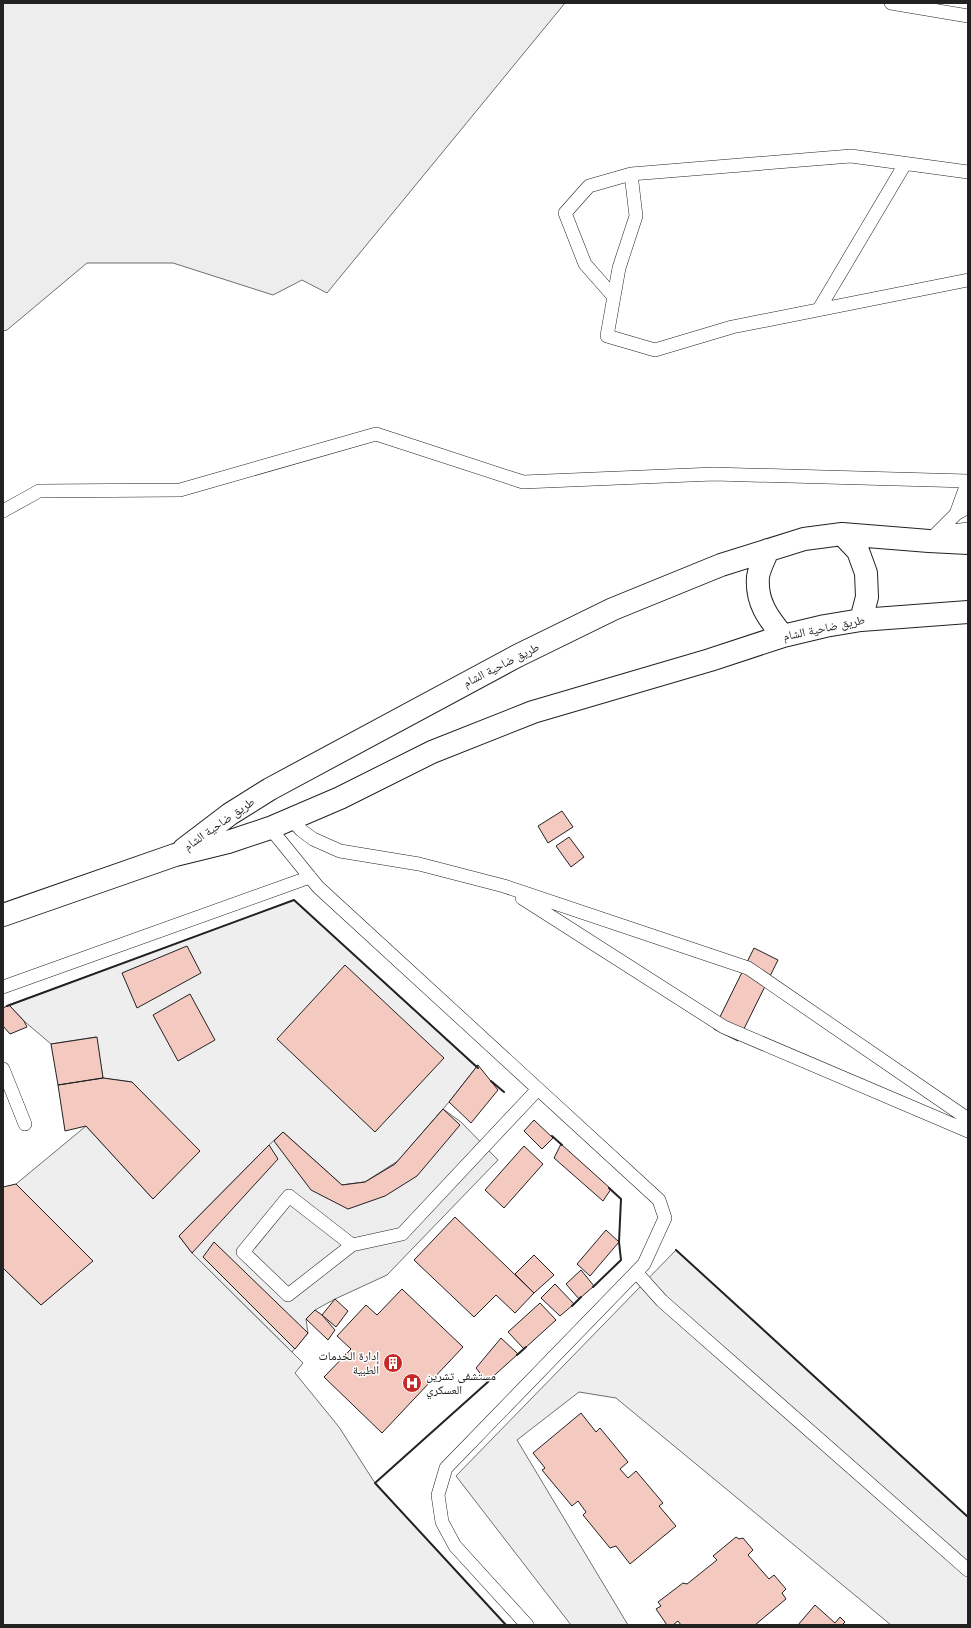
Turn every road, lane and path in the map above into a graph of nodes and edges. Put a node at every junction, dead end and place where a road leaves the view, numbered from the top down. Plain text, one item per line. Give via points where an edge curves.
1 (891, 3) edge
2 (968, 16) edge
3 (905, 164) junction
4 (968, 172) edge
5 (631, 174) junction
6 (968, 280) edge
7 (614, 297) junction
8 (819, 309) junction
9 (968, 481) edge
10 (968, 507) edge
11 (3, 511) edge
12 (956, 514) junction
13 (968, 529) edge
14 (842, 534) junction
15 (933, 537) junction
16 (968, 543) edge
17 (768, 550) junction
18 (968, 612) edge
19 (862, 620) junction
20 (783, 636) junction
21 (291, 819) junction
22 (270, 828) junction
23 (175, 856) junction
24 (310, 877) junction
25 (504, 886) junction
26 (3, 915) edge
27 (3, 987) edge
28 (3, 1069) edge
29 (538, 1089) junction
30 (968, 1119) edge
31 (25, 1124) dead end
32 (968, 1131) edge
33 (352, 1245) junction
34 (636, 1272) junction
35 (968, 1570) edge
36 (527, 1625) edge

1 - 2 lane
3 - 4 lane
3 - 5 lane via 851,156
3 - 8 lane
5 - 7 lane via 636,216 619,268
5 - 7 lane via 589,186 566,213 585,264
6 - 8 lane
7 - 8 lane via 607,336 655,350 732,326
9 - 11 lane via 714,474 524,482 376,434 180,490 39,492
9 - 12 lane
10 - 12 lane
12 - 15 lane
13 - 15 lane
14 - 15 main road, طريق ضاحية الشام
14 - 17 main road, طريق ضاحية الشام via 804,539
14 - 19 main road via 858,551 866,573 868,597
15 - 16 main road, طريق ضاحية الشام
17 - 20 main road via 758,576 760,598 769,619
17 - 23 main road, طريق ضاحية الشام via 721,565 613,609 517,656 270,789 230,814
18 - 19 main road, طريق ضاحية الشام
19 - 20 main road, طريق ضاحية الشام
20 - 21 main road, طريق ضاحية الشام via 533,712 432,752 340,798
21 - 22 main road, طريق ضاحية الشام
21 - 25 lane via 313,839 340,851 419,864
22 - 23 main road, طريق ضاحية الشام
22 - 24 lane
23 - 26 main road
24 - 27 lane
24 - 29 lane
25 - 30 lane via 748,968
25 - 32 lane via 724,1027
28 - 31 lane
29 - 33 lane via 402,1234
29 - 34 lane via 659,1200 665,1218 644,1264
33 - 33 lane via 289,1196 243,1252 288,1295
34 - 35 lane via 662,1301
34 - 36 lane via 446,1468 438,1495 442,1522 455,1546

